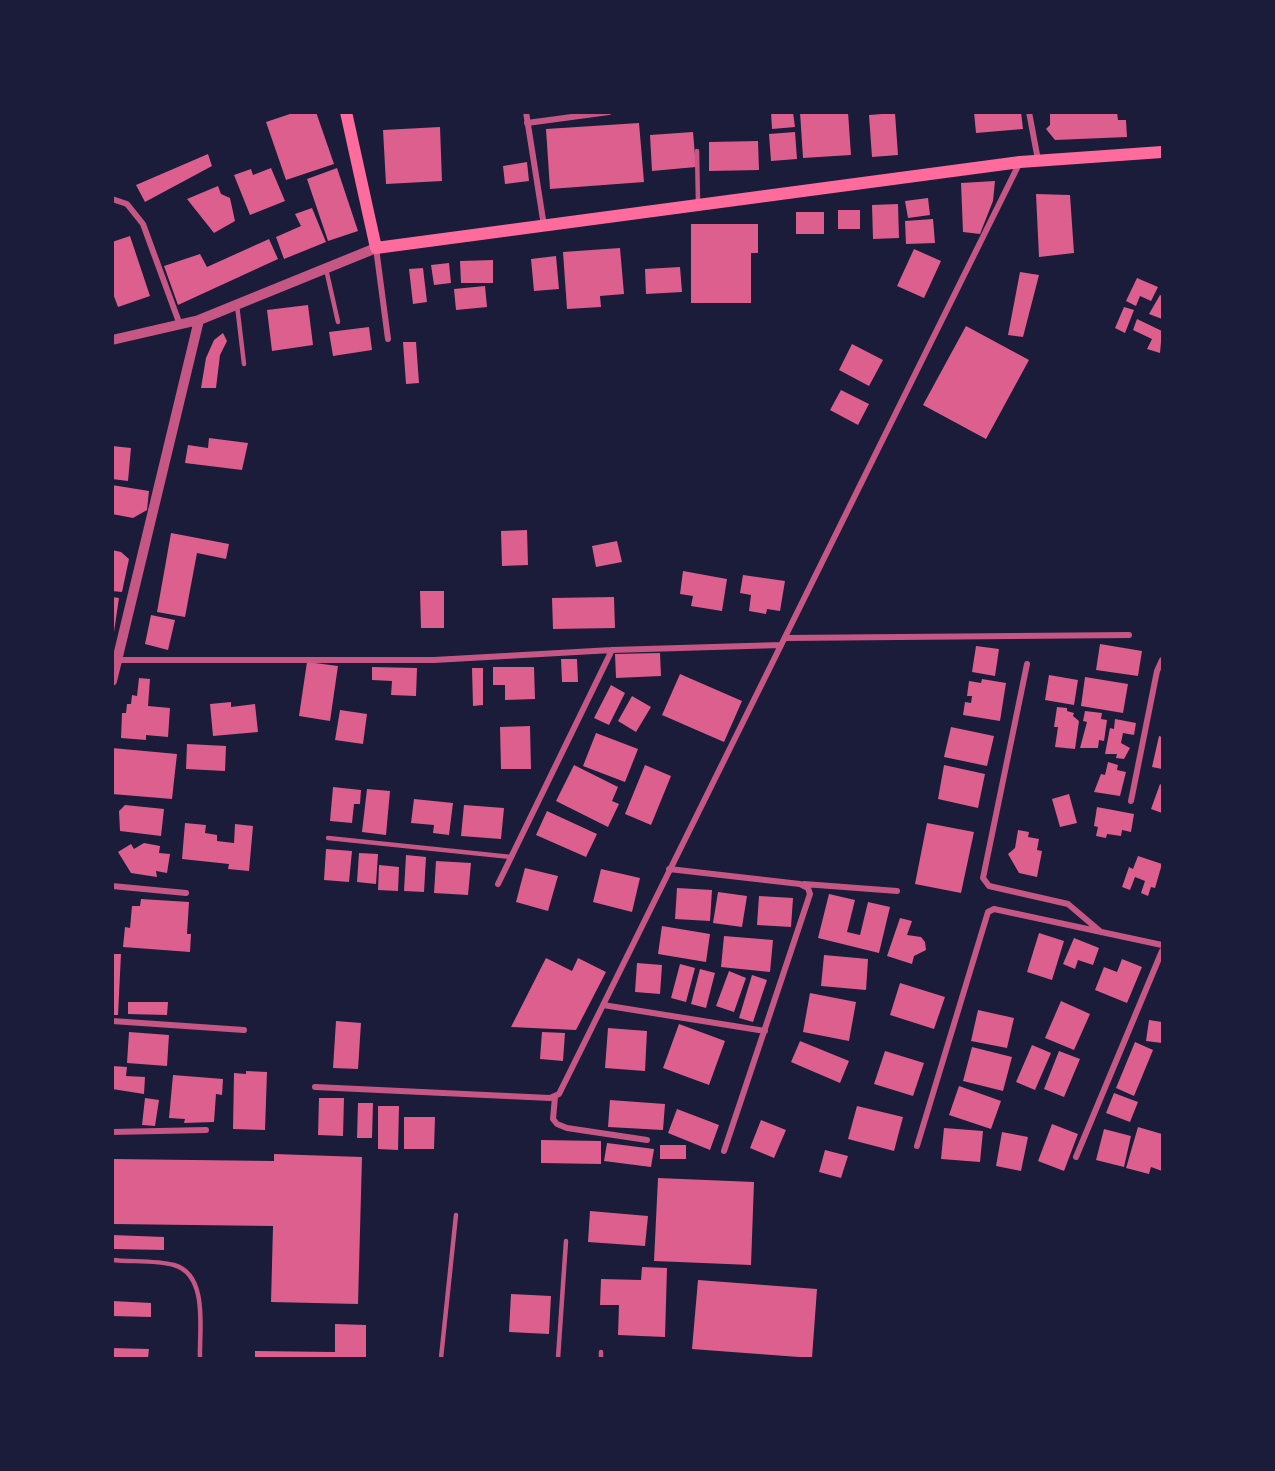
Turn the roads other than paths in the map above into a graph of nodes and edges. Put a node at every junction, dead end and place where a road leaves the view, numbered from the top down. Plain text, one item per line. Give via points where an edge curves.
1 (346, 112) edge
2 (526, 112) edge
3 (609, 112) edge
4 (1029, 112) edge
5 (527, 123) junction
6 (697, 151) dead end
7 (1162, 152) edge
8 (1038, 161) junction
9 (1020, 162) junction
10 (112, 199) edge
11 (698, 205) junction
12 (544, 226) junction
13 (376, 248) junction
14 (326, 269) junction
15 (237, 305) junction
16 (199, 320) junction
17 (338, 322) dead end
18 (180, 326) junction
19 (113, 337) edge
20 (388, 339) dead end
21 (244, 364) dead end
22 (1129, 635) dead end
23 (785, 638) junction
24 (781, 645) junction
25 (612, 650) junction
26 (117, 654) edge
27 (1162, 660) edge
28 (1026, 664) dead end
29 (112, 681) edge
30 (1131, 801) dead end
31 (328, 838) dead end
32 (511, 857) junction
33 (669, 869) junction
34 (498, 884) dead end
35 (800, 884) junction
36 (112, 886) edge
37 (897, 891) dead end
38 (186, 893) dead end
39 (1102, 932) junction
40 (1162, 945) edge
41 (1162, 951) edge
42 (603, 1005) junction
43 (112, 1021) edge
44 (244, 1030) dead end
45 (765, 1030) junction
46 (315, 1087) dead end
47 (555, 1097) junction
48 (206, 1130) dead end
49 (112, 1132) edge
50 (647, 1140) dead end
51 (917, 1146) dead end
52 (724, 1151) dead end
53 (1076, 1157) dead end
54 (456, 1215) dead end
55 (566, 1241) dead end
56 (112, 1260) edge
57 (602, 1352) dead end
58 (200, 1359) edge
59 (441, 1359) edge
60 (558, 1359) edge
61 (601, 1359) edge

1 - 13 main road
2 - 5 street
3 - 5 street
4 - 8 street
5 - 12 street
6 - 11 lane
7 - 8 main road
8 - 9 main road
9 - 11 main road
9 - 23 street
10 - 18 street via 127,204 143,224
11 - 12 main road
12 - 13 main road
13 - 14 street
13 - 20 street
14 - 15 street
14 - 17 lane
15 - 16 street
15 - 21 lane
16 - 18 street
16 - 26 street
18 - 19 street
22 - 23 street
23 - 24 street
24 - 25 street
24 - 33 street
25 - 26 street via 434,660
25 - 32 street
26 - 29 street
27 - 30 street
28 - 39 street via 983,878 989,886 1068,904
31 - 32 lane
32 - 34 street
33 - 35 street
33 - 42 street
35 - 37 street
35 - 45 street via 808,888 810,899
36 - 38 street
39 - 40 street
39 - 51 street via 994,909 988,912
41 - 53 street
42 - 45 street
42 - 47 street
43 - 44 street
45 - 52 street
46 - 47 street
47 - 50 street via 553,1119 557,1124
48 - 49 street
54 - 59 lane
55 - 60 lane
56 - 58 lane via 175,1265 193,1278 198,1290
57 - 61 lane

